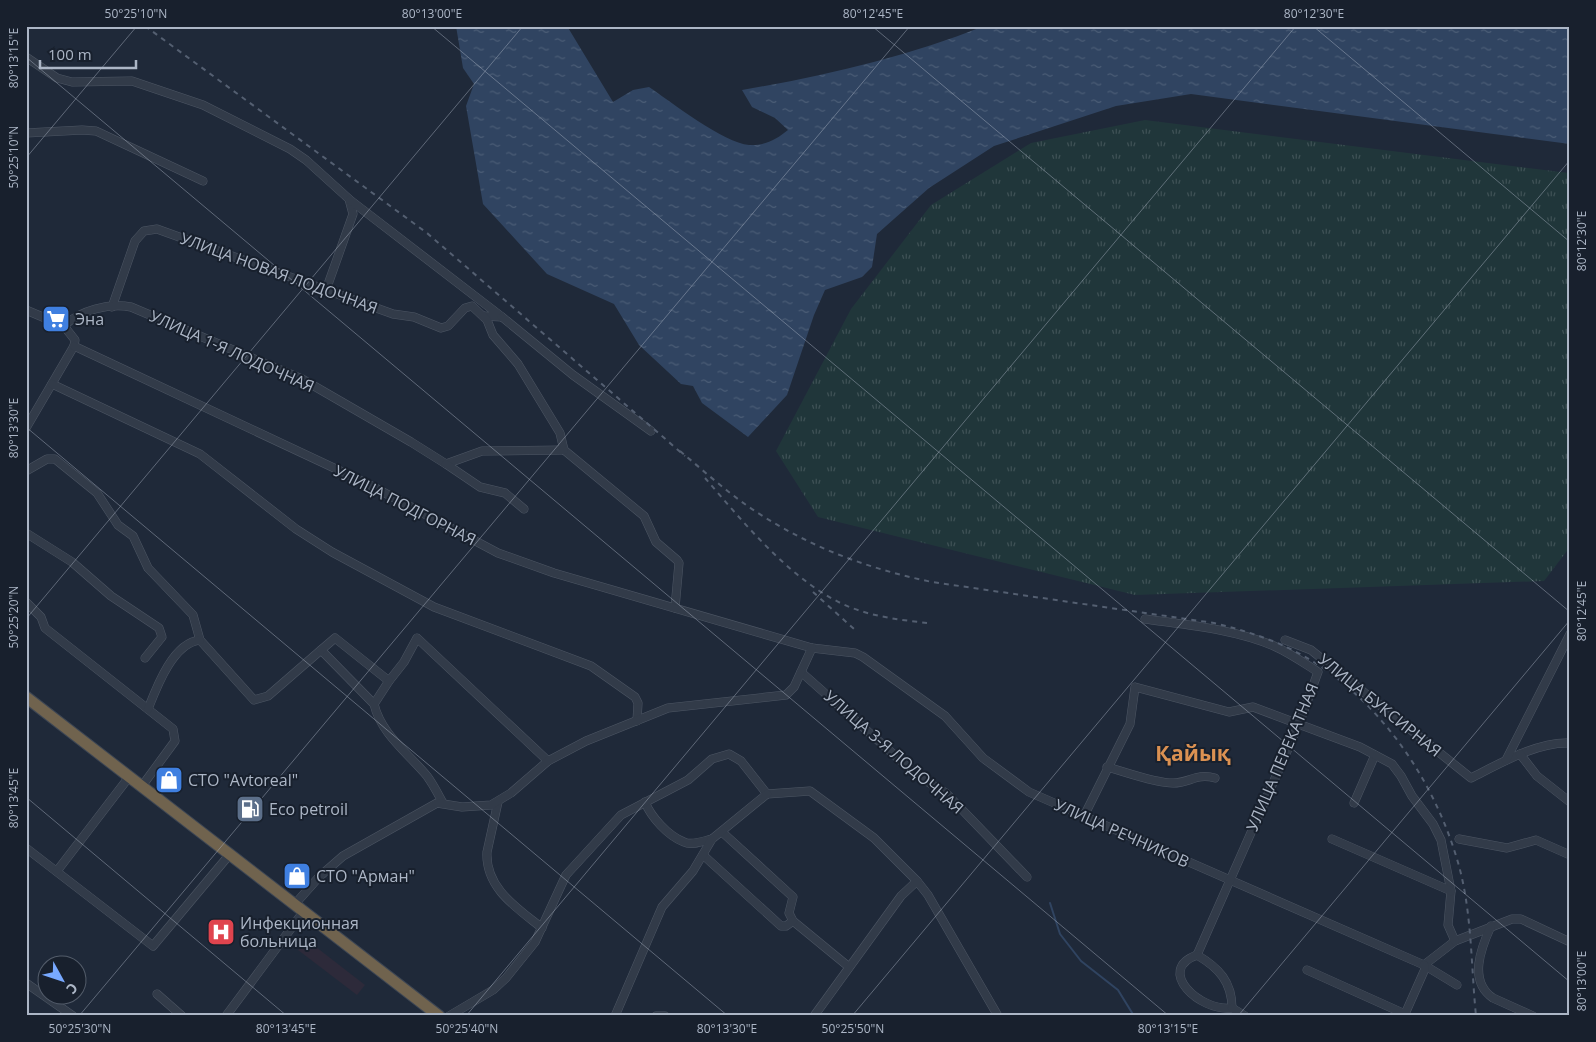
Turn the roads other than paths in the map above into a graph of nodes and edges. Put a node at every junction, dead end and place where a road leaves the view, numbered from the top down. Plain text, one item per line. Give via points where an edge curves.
1 (26, 56) edge
2 (26, 133) edge
3 (203, 181) dead end
4 (349, 199) junction
5 (326, 290) junction
6 (112, 306) junction
7 (26, 310) edge
8 (483, 316) junction
9 (502, 317) junction
10 (64, 326) junction
11 (74, 346) junction
12 (52, 384) junction
13 (26, 428) edge
14 (651, 431) dead end
15 (564, 450) junction
16 (446, 464) junction
17 (26, 471) edge
18 (524, 509) dead end
19 (26, 533) edge
20 (26, 602) edge
21 (675, 608) junction
22 (1145, 619) dead end
23 (1570, 634) edge
24 (200, 640) junction
25 (1285, 640) dead end
26 (812, 648) junction
27 (321, 650) junction
28 (145, 658) dead end
29 (801, 672) junction
30 (389, 681) junction
31 (26, 697) edge
32 (374, 704) junction
33 (148, 709) junction
34 (637, 721) junction
35 (1299, 724) junction
36 (1570, 743) edge
37 (1520, 754) junction
38 (1375, 755) junction
39 (1506, 760) junction
40 (548, 761) junction
41 (1107, 767) junction
42 (129, 776) junction
43 (1215, 778) dead end
44 (142, 786) junction
45 (767, 794) junction
46 (498, 802) junction
47 (645, 802) junction
48 (1570, 802) edge
49 (443, 803) junction
50 (1354, 803) dead end
51 (1084, 816) junction
52 (722, 832) junction
53 (712, 839) junction
54 (1332, 839) dead end
55 (1459, 839) dead end
56 (26, 848) edge
57 (230, 854) junction
58 (703, 855) junction
59 (1570, 856) edge
60 (57, 871) junction
61 (1027, 877) dead end
62 (917, 881) junction
63 (1229, 881) junction
64 (1451, 891) junction
65 (299, 907) junction
66 (793, 921) junction
67 (1491, 926) junction
68 (542, 928) junction
69 (1455, 941) junction
70 (1570, 942) edge
71 (1197, 955) junction
72 (1424, 964) junction
73 (849, 967) junction
74 (1307, 970) dead end
75 (26, 982) edge
76 (1457, 985) dead end
77 (157, 994) dead end
78 (1232, 1008) junction
79 (456, 1015) edge
80 (1405, 1015) edge
81 (73, 1016) edge
82 (182, 1016) edge
83 (226, 1016) edge
84 (439, 1016) edge
85 (615, 1016) edge
86 (656, 1016) edge
87 (665, 1016) edge
88 (814, 1016) edge
89 (998, 1016) edge
90 (1245, 1016) edge
91 (1533, 1016) edge

1 - 4 street via 57,78 82,83 132,81 203,105 290,149
2 - 3 street via 96,131
4 - 5 street via 352,220
4 - 9 street
5 - 6 street, УЛИЦА НОВАЯ ЛОДОЧНАЯ via 150,229 135,241
5 - 8 street, УЛИЦА НОВАЯ ЛОДОЧНАЯ via 442,328 454,322 469,306
6 - 10 street, УЛИЦА 1-Я ЛОДОЧНАЯ via 76,315
6 - 16 street, УЛИЦА 1-Я ЛОДОЧНАЯ via 131,307 302,379
7 - 10 street
8 - 9 street
8 - 15 street via 493,335 518,364 537,394 560,433
9 - 14 street via 573,375
10 - 11 street via 73,335
11 - 12 street
11 - 21 street, УЛИЦА ПОДГОРНАЯ via 366,483 498,553 554,574
12 - 13 street
12 - 34 street via 200,454 296,529 434,607 591,666 635,697
15 - 16 street via 482,451
15 - 21 street via 644,516 656,542 678,560
16 - 18 street, УЛИЦА 1-Я ЛОДОЧНАЯ via 480,486 505,493
17 - 24 street via 47,459 55,459 97,493 118,526 133,536 148,568 193,615
19 - 28 street via 72,562 110,596 159,628 162,637
20 - 33 street via 42,617 45,628
21 - 26 street, УЛИЦА ПОДГОРНАЯ
22 - 35 street, УЛИЦА ПЕРЕКАТНАЯ via 1263,642 1318,672
23 - 39 street
24 - 27 street via 254,700 268,696
24 - 33 street via 186,644 164,672
25 - 39 street, УЛИЦА БУКСИРНАЯ via 1311,650 1471,778
26 - 29 street
26 - 51 street, УЛИЦА РЕЧНИКОВ via 855,653 863,657 945,716 984,758 1012,782
27 - 30 street via 335,638
27 - 32 street
29 - 34 street via 790,692 780,697 668,708
29 - 61 street, УЛИЦА 3-Я ЛОДОЧНАЯ via 926,783 946,793
30 - 32 street
30 - 40 street via 417,638
31 - 42 highway
32 - 49 street via 383,728 428,777
33 - 44 street via 173,729 176,737
34 - 40 street via 586,741
35 - 38 street
35 - 41 street via 1253,707 1229,712 1136,687 1130,724
35 - 63 street, УЛИЦА ПЕРЕКАТНАЯ
36 - 37 street
37 - 39 street
37 - 48 street via 1537,776
38 - 50 street
38 - 64 street via 1398,770 1433,824 1447,861
40 - 46 street
41 - 43 street via 1168,783 1204,775
41 - 51 street
42 - 44 highway
42 - 60 street
44 - 57 highway
45 - 47 street via 742,761 729,754 712,759 688,780
45 - 52 street
45 - 62 street via 800,790 816,793 874,838
46 - 49 street via 482,807
46 - 68 street via 487,852 492,878 507,901
47 - 53 street via 659,824 683,842
47 - 68 street via 621,815 566,875
49 - 65 street via 420,812 343,856 319,877
51 - 63 street, УЛИЦА РЕЧНИКОВ
52 - 53 street
52 - 66 street via 793,897 790,913
53 - 58 street
54 - 64 street
55 - 59 street via 1507,848 1536,840
56 - 60 street
57 - 60 street via 153,946
57 - 65 highway
58 - 66 street via 780,926
58 - 85 street via 662,907
62 - 73 street via 901,896
62 - 89 street via 928,894
63 - 71 street, УЛИЦА ПЕРЕКАТНАЯ
63 - 72 street, УЛИЦА РЕЧНИКОВ
64 - 69 street via 1448,925
65 - 83 street
65 - 84 highway
66 - 73 street
67 - 69 street
67 - 70 street via 1521,919
67 - 91 street via 1481,949 1480,984 1493,998
68 - 79 street via 506,978
69 - 72 street
71 - 78 street via 1222,974 1230,986
71 - 78 street via 1188,958 1181,969 1185,986 1210,1006 1223,1010
72 - 76 street, УЛИЦА РЕЧНИКОВ
72 - 80 street via 1426,969
73 - 88 street
74 - 80 street
75 - 81 street
77 - 82 street
78 - 90 street
86 - 87 street

